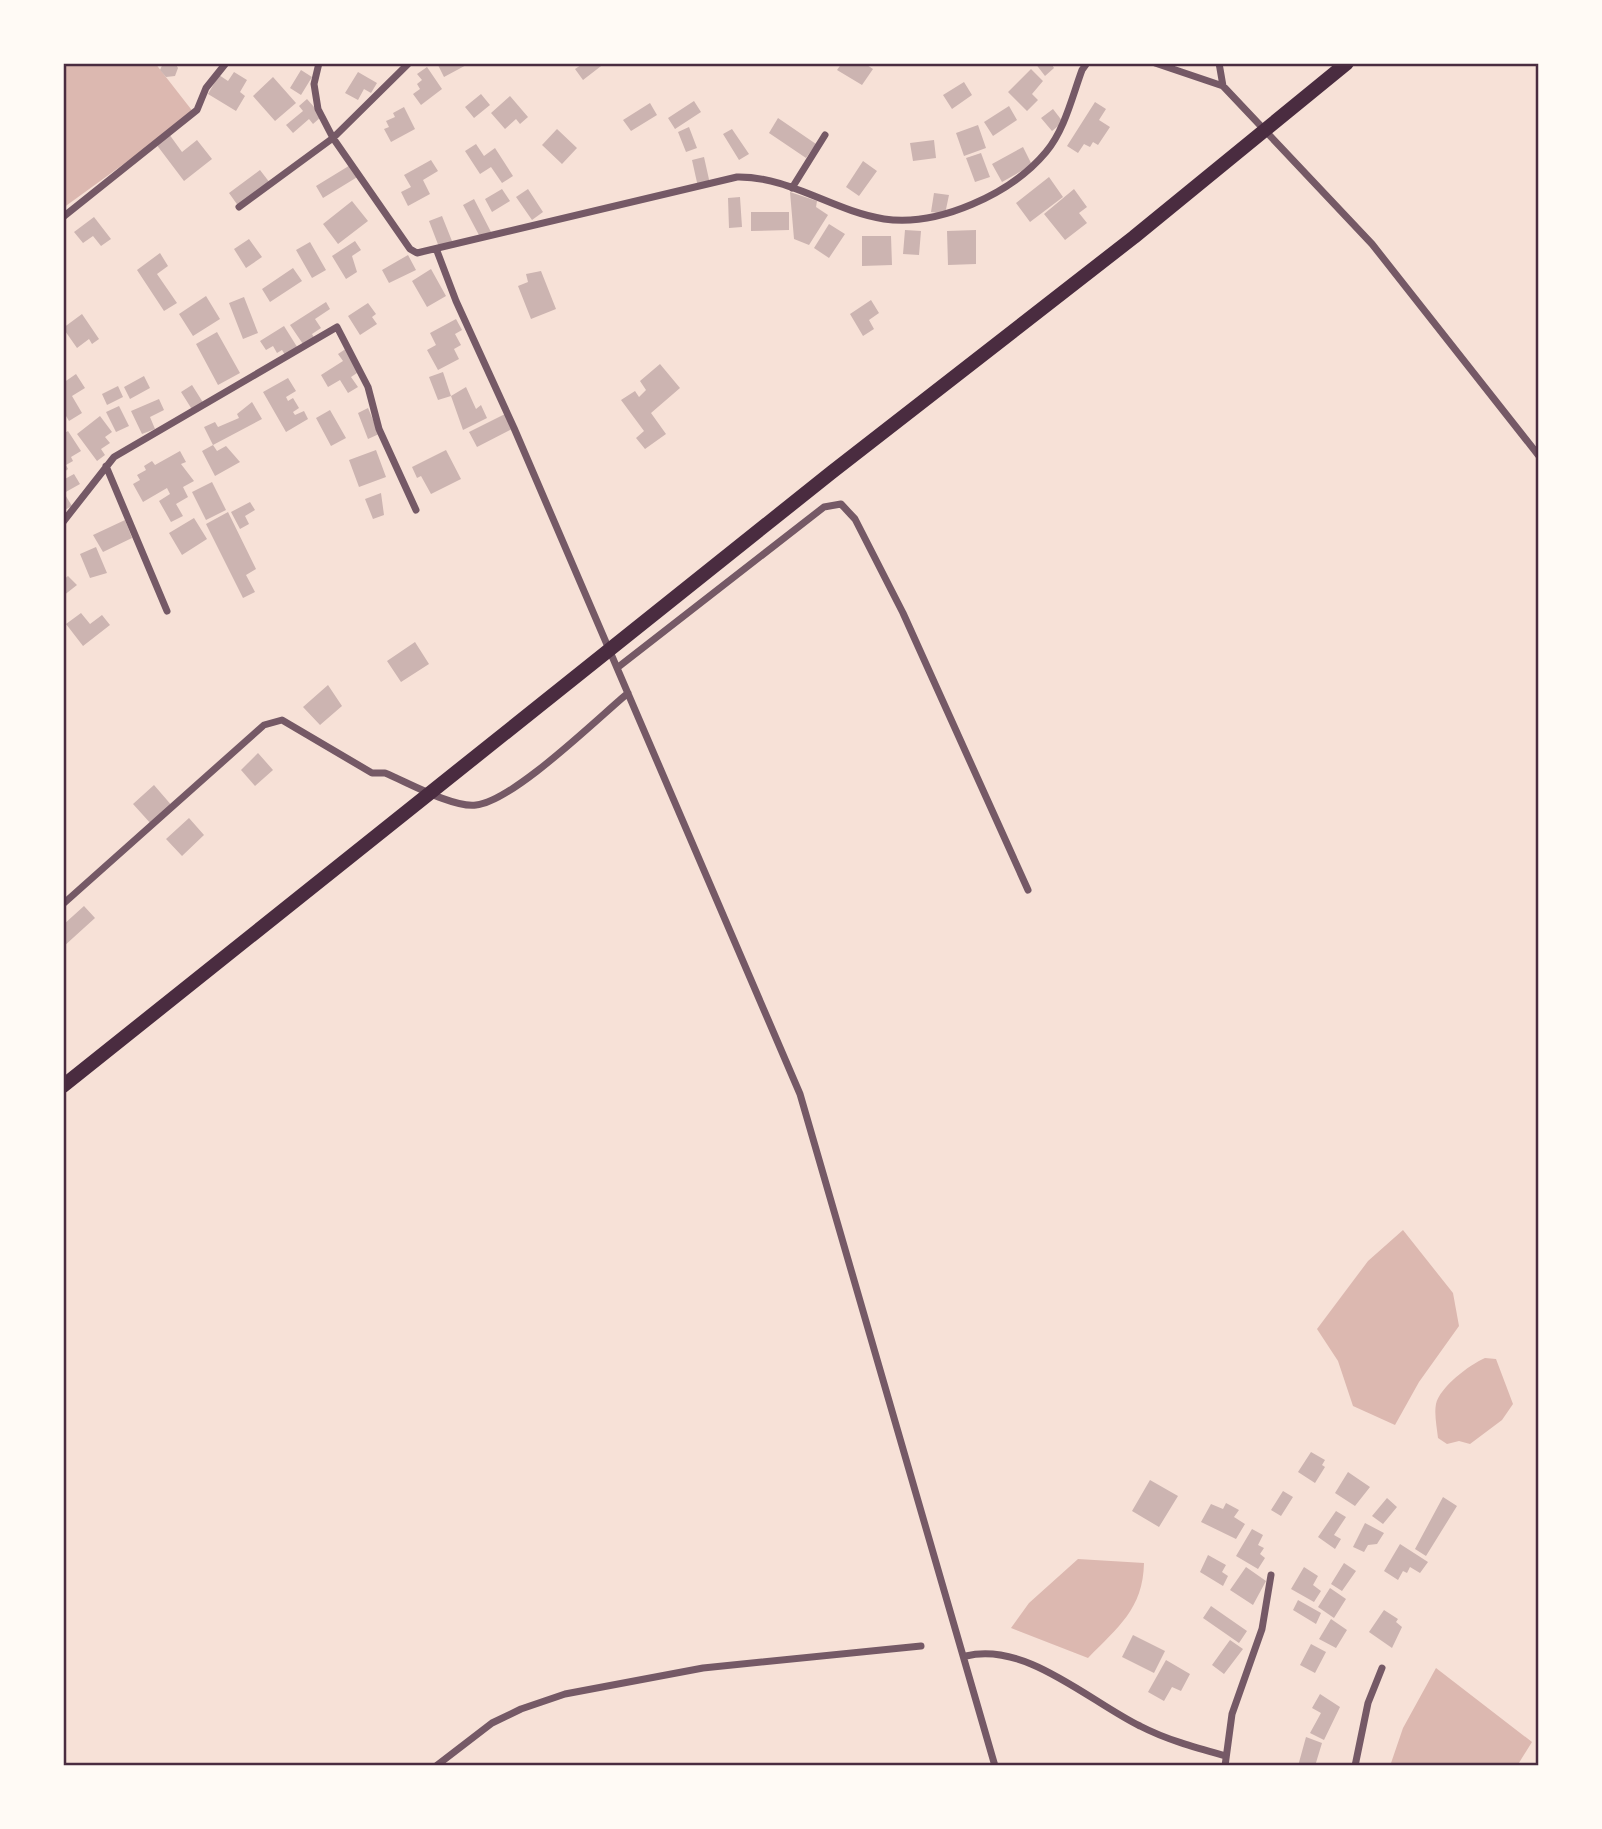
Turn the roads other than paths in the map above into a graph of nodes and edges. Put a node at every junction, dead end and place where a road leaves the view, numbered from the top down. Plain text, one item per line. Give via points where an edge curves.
1 (226, 63) edge
2 (308, 63) edge
3 (409, 63) edge
4 (1087, 63) edge
5 (1154, 63) edge
6 (1219, 63) edge
7 (1347, 63) edge
8 (318, 66) edge
9 (1223, 86) junction
10 (825, 135) dead end
11 (333, 138) junction
12 (792, 188) junction
13 (239, 207) dead end
14 (63, 217) edge
15 (437, 251) junction
16 (1539, 456) edge
17 (106, 466) junction
18 (416, 510) dead end
19 (63, 522) edge
20 (167, 611) dead end
21 (617, 668) junction
22 (628, 693) junction
23 (1027, 890) dead end
24 (63, 904) edge
25 (63, 1086) edge
26 (1270, 1575) dead end
27 (921, 1646) dead end
28 (966, 1656) junction
29 (1382, 1668) dead end
30 (1226, 1756) junction
31 (436, 1766) edge
32 (995, 1766) edge
33 (1225, 1766) edge
34 (1355, 1766) edge

1 - 14 street via 206,88 197,110
2 - 8 street
3 - 11 street
4 - 12 street via 1046,151 1023,174 953,213 915,220 884,219
5 - 9 street
6 - 9 street
7 - 25 highway
8 - 11 street via 314,85 318,109
9 - 16 street via 1372,244
10 - 12 street
11 - 13 street
11 - 15 street via 411,251
12 - 15 street via 771,180 737,177
15 - 21 street
17 - 18 street via 126,449 337,327 368,387 379,429
17 - 19 street
17 - 20 street
21 - 22 street
21 - 23 street via 824,507 841,504 855,519 903,613
22 - 24 street via 503,797 477,806 461,804 385,773 372,773 282,720 264,724
22 - 28 street via 800,1094
26 - 30 street via 1262,1629 1237,1697
27 - 31 street via 703,1668 565,1694 492,1723
28 - 30 street via 1001,1654 1059,1679 1139,1726
28 - 32 street
29 - 34 street via 1368,1703
30 - 33 street

